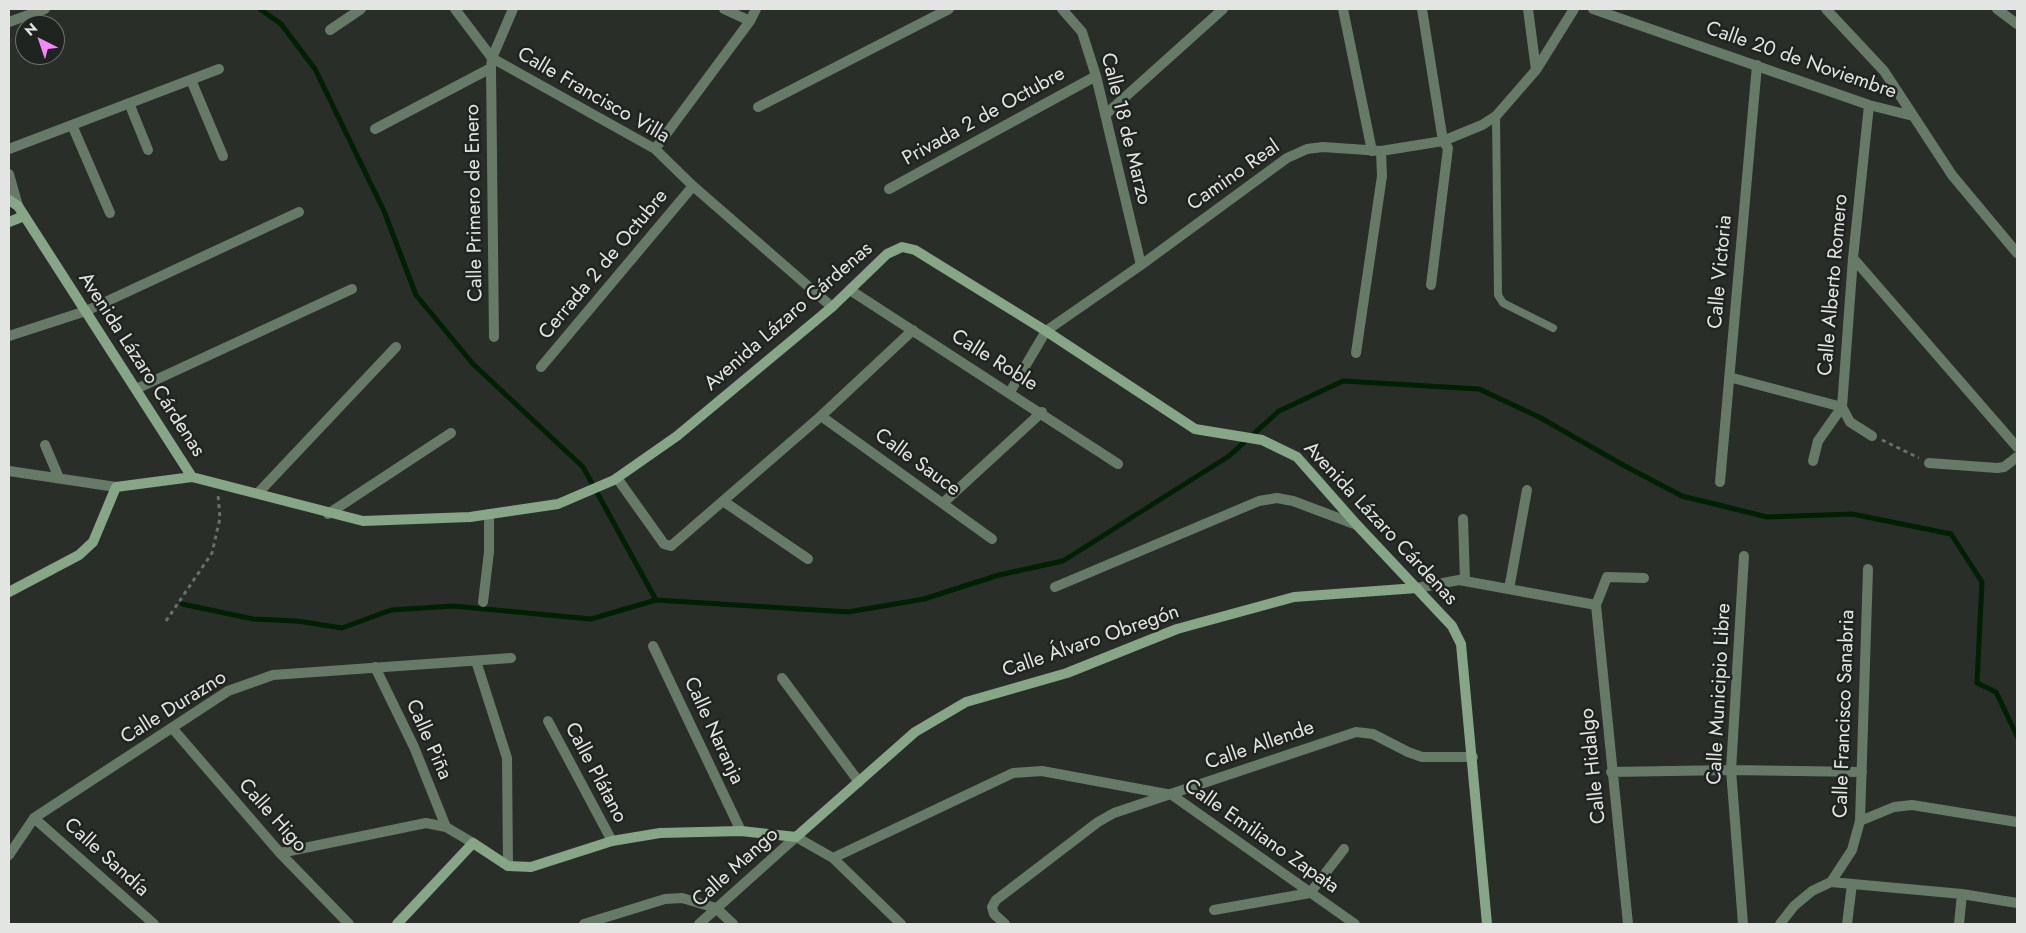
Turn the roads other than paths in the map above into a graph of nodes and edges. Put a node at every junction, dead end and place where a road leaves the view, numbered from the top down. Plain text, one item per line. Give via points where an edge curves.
1 (44, 9) edge
2 (360, 9) edge
3 (455, 9) edge
4 (513, 9) edge
5 (724, 9) edge
6 (756, 9) edge
7 (950, 9) edge
8 (1062, 9) edge
9 (1223, 9) edge
10 (1343, 9) edge
11 (1422, 9) edge
12 (1528, 9) edge
13 (1574, 9) edge
14 (1593, 9) edge
15 (1826, 9) edge
16 (1998, 9) edge
17 (750, 21) junction
18 (9, 22) edge
19 (2017, 24) edge
20 (330, 30) dead end
21 (491, 63) junction
22 (1757, 65) junction
23 (219, 69) dead end
24 (1536, 70) junction
25 (1096, 76) junction
26 (191, 80) junction
27 (129, 103) junction
28 (1869, 105) junction
29 (758, 107) dead end
30 (1105, 115) junction
31 (1496, 116) junction
32 (1913, 116) junction
33 (72, 125) junction
34 (375, 129) dead end
35 (1443, 141) junction
36 (9, 149) edge
37 (655, 149) junction
38 (148, 150) dead end
39 (1376, 151) junction
40 (223, 156) dead end
41 (9, 174) edge
42 (693, 186) junction
43 (889, 189) dead end
44 (13, 203) edge
45 (299, 212) dead end
46 (110, 213) dead end
47 (24, 216) junction
48 (9, 222) edge
49 (2017, 253) edge
50 (1853, 258) junction
51 (1141, 265) junction
52 (1432, 286) dead end
53 (352, 289) dead end
54 (850, 290) junction
55 (832, 307) junction
56 (86, 310) junction
57 (1553, 328) dead end
58 (913, 330) junction
59 (1046, 331) junction
60 (9, 336) edge
61 (494, 337) dead end
62 (396, 347) dead end
63 (1356, 353) dead end
64 (540, 367) dead end
65 (1729, 377) junction
66 (136, 389) junction
67 (1010, 392) junction
68 (1842, 407) junction
69 (1042, 412) junction
70 (821, 416) junction
71 (451, 433) dead end
72 (1872, 436) road end
73 (45, 446) dead end
74 (2017, 447) edge
75 (2017, 457) edge
76 (1814, 461) dead end
77 (1928, 463) road end
78 (1118, 464) dead end
79 (9, 471) edge
80 (192, 476) junction
81 (59, 478) junction
82 (616, 479) junction
83 (1720, 482) dead end
84 (116, 487) junction
85 (1527, 490) dead end
86 (259, 492) junction
87 (723, 502) junction
88 (943, 504) junction
89 (328, 514) junction
90 (489, 514) junction
91 (1463, 519) dead end
92 (1357, 525) junction
93 (992, 539) dead end
94 (1744, 556) dead end
95 (808, 559) dead end
96 (1868, 569) dead end
97 (1644, 578) dead end
98 (1465, 581) junction
99 (1055, 587) dead end
100 (1417, 588) junction
101 (1510, 589) junction
102 (9, 592) edge
103 (483, 602) dead end
104 (1596, 605) junction
105 (653, 646) dead end
106 (511, 658) dead end
107 (476, 661) junction
108 (375, 667) junction
109 (782, 678) dead end
110 (548, 721) dead end
111 (173, 729) junction
112 (1472, 757) junction
113 (1731, 770) junction
114 (1611, 772) junction
115 (1862, 772) junction
116 (859, 782) junction
117 (1172, 795) junction
118 (34, 818) junction
119 (1860, 821) junction
120 (2017, 822) edge
121 (446, 827) junction
122 (741, 831) junction
123 (796, 837) junction
124 (612, 841) junction
125 (472, 844) junction
126 (1344, 849) dead end
127 (280, 852) junction
128 (9, 855) edge
129 (832, 858) junction
130 (508, 866) junction
131 (1831, 882) junction
132 (1852, 884) junction
133 (1310, 893) junction
134 (1962, 894) junction
135 (2017, 903) edge
136 (716, 908) junction
137 (1214, 910) dead end
138 (154, 924) edge
139 (349, 924) edge
140 (397, 924) edge
141 (584, 924) edge
142 (699, 924) edge
143 (733, 924) edge
144 (901, 924) edge
145 (1004, 924) edge
146 (1355, 924) edge
147 (1487, 924) edge
148 (1628, 924) edge
149 (1743, 924) edge
150 (1780, 924) edge
151 (1847, 924) edge
152 (1959, 924) edge

1 - 18 street
2 - 20 street
3 - 21 street, Calle Francisco Villa
4 - 21 street, Calle Primero de Enero
5 - 17 street
6 - 17 street
7 - 29 street
8 - 25 street, Calle 18 de Marzo via 1082,32
9 - 30 street
10 - 39 street
11 - 35 street
12 - 24 street
13 - 24 street, Camino Real
14 - 22 street, Calle 20 de Noviembre
15 - 32 street via 1884,71
16 - 19 street
17 - 37 street
21 - 34 street, Calle Primero de Enero
21 - 37 street, Calle Francisco Villa
21 - 61 street, Calle Primero de Enero
22 - 28 street, Calle 20 de Noviembre
22 - 65 street, Calle Victoria
23 - 26 street
24 - 31 street, Camino Real
25 - 30 street, Calle 18 de Marzo
25 - 43 street, Privada 2 de Octubre
26 - 27 street
26 - 40 street
27 - 33 street
27 - 38 street
28 - 32 street, Calle 20 de Noviembre
28 - 50 street, Calle Alberto Romero
30 - 51 street, Calle 18 de Marzo
31 - 35 street, Camino Real
31 - 57 lane via 1498,295 1503,302
32 - 49 street via 1952,175
33 - 36 street
33 - 46 street
35 - 39 street, Camino Real
35 - 52 street via 1448,148
37 - 42 street, Calle Francisco Villa
39 - 51 street, Camino Real via 1323,147 1307,149 1287,158
39 - 63 street via 1382,176
41 - 44 street
42 - 55 street, Calle Francisco Villa
42 - 64 street, Cerrada 2 de Octubre
44 - 47 street, Avenida Lázaro Cárdenas
45 - 56 street
47 - 48 street
47 - 56 street, Avenida Lázaro Cárdenas
50 - 68 street, Calle Alberto Romero
50 - 74 street
51 - 59 street, Camino Real
53 - 66 street
54 - 55 street, Avenida Lázaro Cárdenas
54 - 58 street, Calle Roble
54 - 59 street, Avenida Lázaro Cárdenas via 887,254 902,247 915,250
55 - 82 street, Avenida Lázaro Cárdenas via 677,436
56 - 60 street
56 - 66 street, Avenida Lázaro Cárdenas
58 - 67 street, Calle Roble
58 - 70 street
59 - 67 street, Camino Real
59 - 92 street, Avenida Lázaro Cárdenas via 1195,429 1262,440 1297,457
62 - 86 street
65 - 68 street
65 - 83 street, Calle Victoria
66 - 80 street, Avenida Lázaro Cárdenas
67 - 69 street, Calle Roble
68 - 72 street via 1850,422
68 - 76 street via 1818,441
69 - 78 street, Calle Roble
69 - 88 street
70 - 87 street
70 - 88 street, Calle Sauce
71 - 89 street
73 - 81 street
75 - 77 street via 1998,468
79 - 81 street
80 - 84 street
80 - 86 street, Avenida Lázaro Cárdenas
81 - 84 street
82 - 87 street via 668,546
82 - 90 street, Avenida Lázaro Cárdenas via 558,504
84 - 102 street via 93,542 78,554
85 - 101 street
86 - 89 street, Avenida Lázaro Cárdenas
87 - 95 street
88 - 93 street, Calle Sauce
89 - 90 street, Avenida Lázaro Cárdenas via 363,521
90 - 103 street via 489,552
91 - 98 street
92 - 99 street via 1294,501 1277,498 1259,501
92 - 100 street, Avenida Lázaro Cárdenas
94 - 113 street, Calle Municipio Libre
96 - 115 street, Calle Francisco Sanabria
97 - 104 street via 1607,577
98 - 100 street, Calle Álvaro Obregón
98 - 101 street, Calle Álvaro Obregón
100 - 112 street, Avenida Lázaro Cárdenas via 1452,626 1461,644
100 - 116 street, Calle Álvaro Obregón via 1294,598 1177,628 1067,673 966,702 914,732
101 - 104 street, Calle Álvaro Obregón
104 - 114 street, Calle Hidalgo
105 - 122 street, Calle Naranja
106 - 107 street, Calle Durazno
107 - 108 street, Calle Durazno
107 - 130 street via 507,758
108 - 111 street, Calle Durazno via 273,675 228,691
108 - 121 street, Calle Piña via 414,747
109 - 116 street
110 - 124 street, Calle Plátano
111 - 118 street, Calle Durazno
111 - 127 street, Calle Higo
112 - 117 street, Calle Allende via 1422,756 1373,734 1356,732
112 - 147 street, Avenida Lázaro Cárdenas
113 - 114 street
113 - 115 street
113 - 149 street, Calle Municipio Libre
114 - 148 street, Calle Hidalgo
115 - 119 street, Calle Francisco Sanabria
116 - 123 street, Calle Álvaro Obregón
117 - 129 street, Calle Emiliano Zapata via 1042,772 1014,773
117 - 133 street, Calle Emiliano Zapata
117 - 145 street, Calle Allende via 1114,813 1098,822 1002,894 992,907
118 - 128 street, Calle Durazno
118 - 138 street, Calle Sandía
119 - 120 street via 1894,807 1912,805
119 - 131 street, Calle Francisco Sanabria via 1852,850
121 - 125 street
121 - 127 street via 426,823
122 - 123 street
122 - 124 street via 660,833
123 - 129 street
123 - 136 street, Calle Mango
124 - 130 street via 531,867
125 - 130 street
125 - 140 street
126 - 133 street
127 - 139 street, Calle Higo
129 - 144 street
131 - 132 street
131 - 150 street via 1812,891
132 - 134 street
132 - 151 street
133 - 137 street
133 - 146 street, Calle Emiliano Zapata
134 - 135 street
134 - 152 street
136 - 141 street via 682,898 664,899
136 - 142 street, Calle Mango
136 - 143 street

